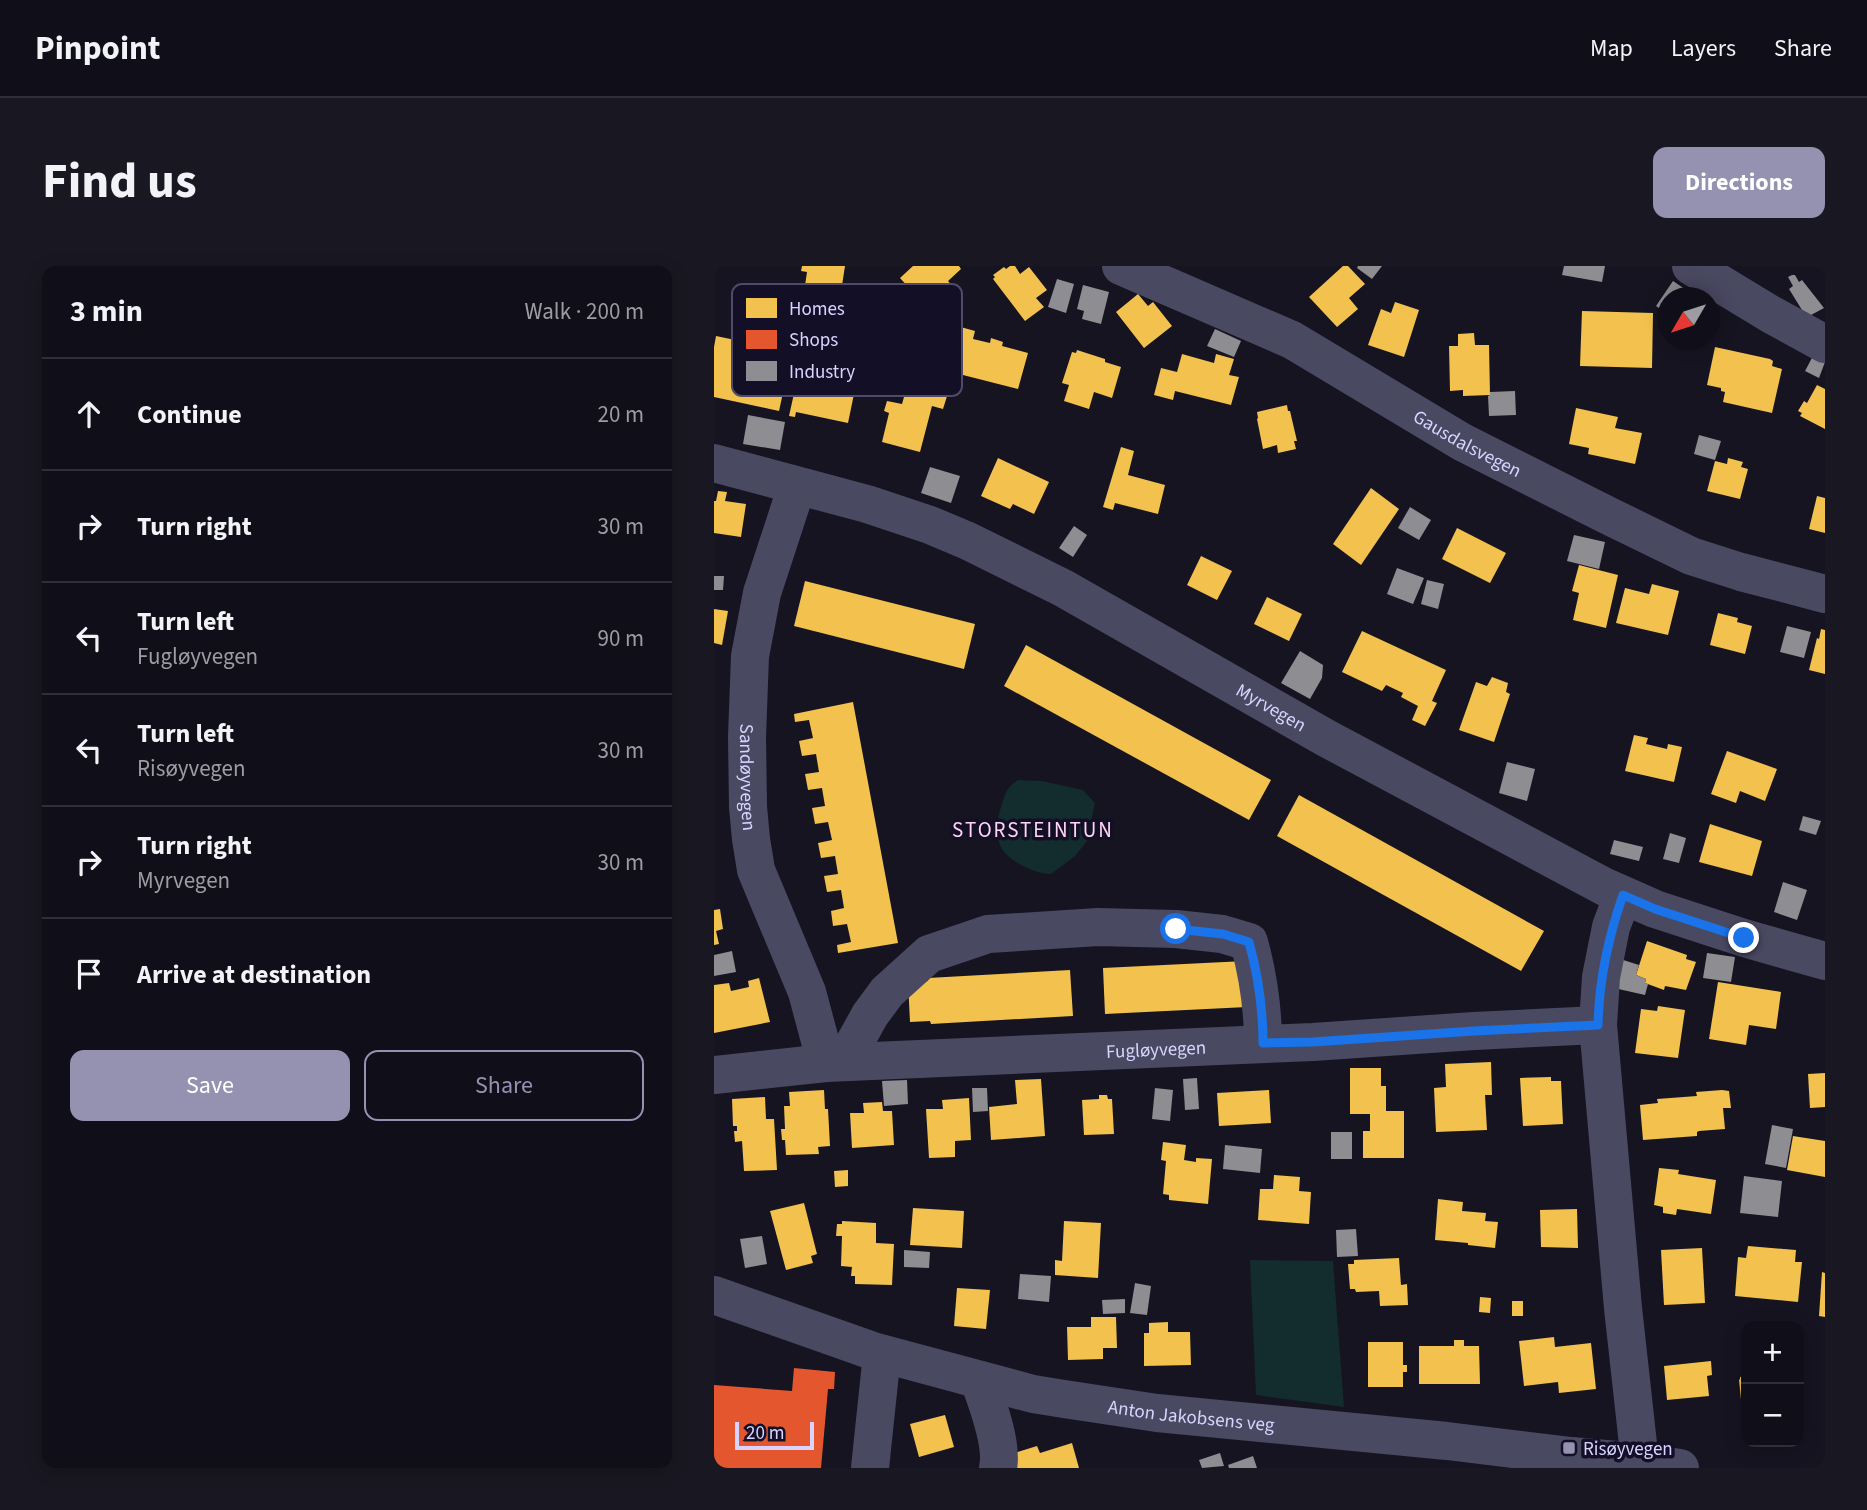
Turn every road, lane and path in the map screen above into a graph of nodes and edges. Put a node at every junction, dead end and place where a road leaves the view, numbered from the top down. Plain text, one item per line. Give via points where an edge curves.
1 (1121, 266) edge
2 (1691, 266) edge
3 (1825, 344) edge
4 (714, 463) edge
5 (797, 485) junction
6 (1825, 594) edge
7 (1623, 895) junction
8 (1825, 961) edge
9 (1598, 1025) junction
10 (1268, 1026) junction
11 (835, 1063) junction
12 (714, 1075) edge
13 (714, 1295) edge
14 (882, 1354) junction
15 (979, 1380) junction
16 (1640, 1462) junction
17 (870, 1468) edge
18 (998, 1468) edge
19 (1680, 1468) edge

1 - 6 street, Gausdalsvegen via 1302,345 1462,442 1691,556
2 - 3 street
4 - 5 street, Myrvegen
5 - 7 street, Myrvegen via 930,525 1042,577 1339,745
5 - 11 street, Sandøyvegen via 762,593 750,656 748,807 756,870
7 - 8 street, Myrvegen
7 - 9 street via 1601,977
9 - 10 street, Fugløyvegen via 1313,1042
9 - 16 street
10 - 11 street, Fugløyvegen via 1027,1055
10 - 11 street via 1249,942 1176,929 1098,927 988,934 929,954 887,992
11 - 12 street, Fugløyvegen
13 - 14 street, Anton Jakobsens veg
14 - 15 street, Anton Jakobsens veg
14 - 17 street
15 - 16 street, Anton Jakobsens veg via 1043,1396 1157,1413
15 - 18 street via 991,1415
16 - 19 street, Anton Jakobsens veg

